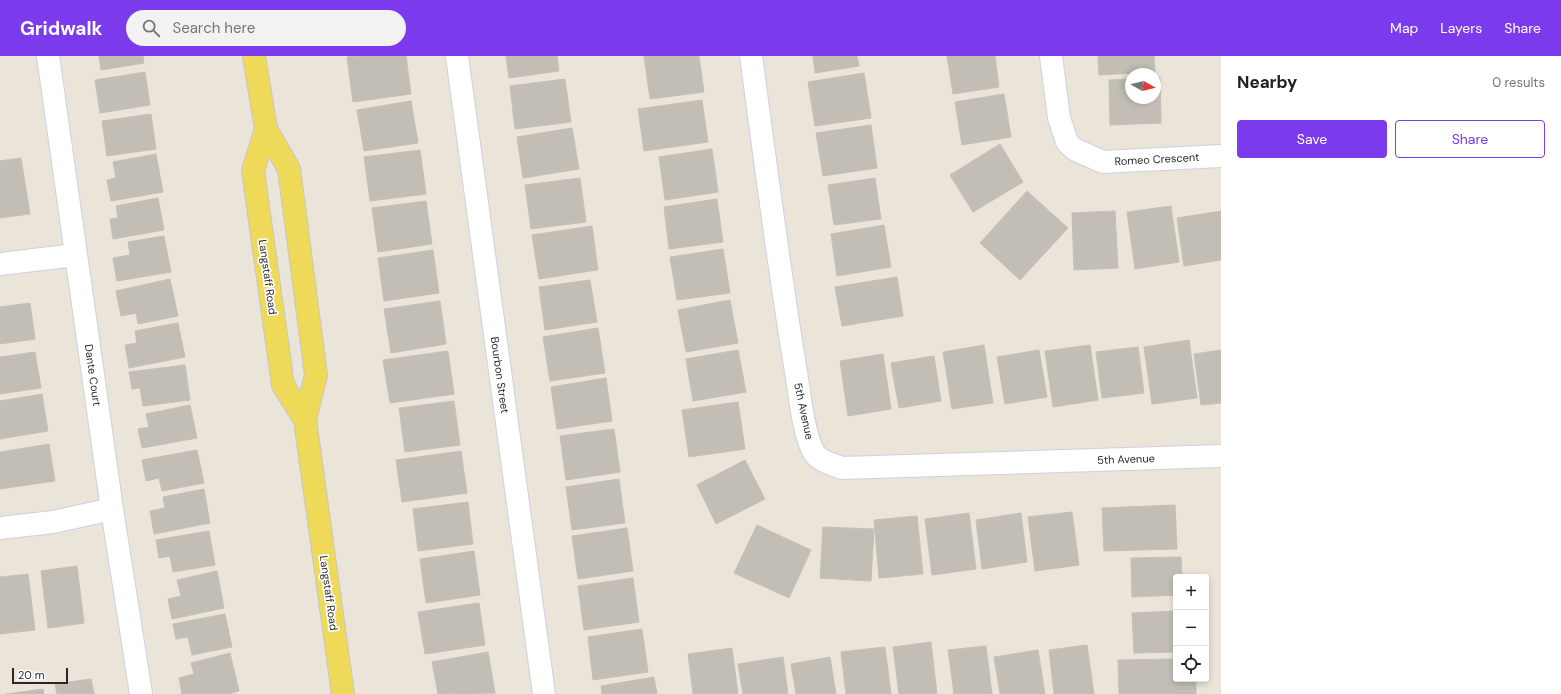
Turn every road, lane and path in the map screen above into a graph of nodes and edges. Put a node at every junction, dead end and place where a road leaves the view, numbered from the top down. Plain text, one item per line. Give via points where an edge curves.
1 (48, 56) edge
2 (254, 56) edge
3 (457, 56) edge
4 (751, 56) edge
5 (1051, 56) edge
6 (266, 129) junction
7 (1221, 156) edge
8 (75, 255) junction
9 (0, 264) edge
10 (305, 420) junction
11 (1221, 456) edge
12 (112, 509) junction
13 (0, 528) edge
14 (141, 694) edge
15 (343, 694) edge
16 (544, 694) edge

1 - 8 street, Dante Court
2 - 6 main road, Langstaff Road
3 - 16 street, Bourbon Street
4 - 11 street, 5th Avenue via 785,305 804,419 815,455 842,468
5 - 7 street, Romeo Crescent via 1059,118 1067,142 1074,149 1104,162
6 - 10 main road, Langstaff Road via 289,169 316,375
6 - 10 main road, Langstaff Road via 253,171 283,385
8 - 9 street
8 - 12 street, Dante Court
10 - 15 main road, Langstaff Road
12 - 13 street via 53,522
12 - 14 street, Dante Court

